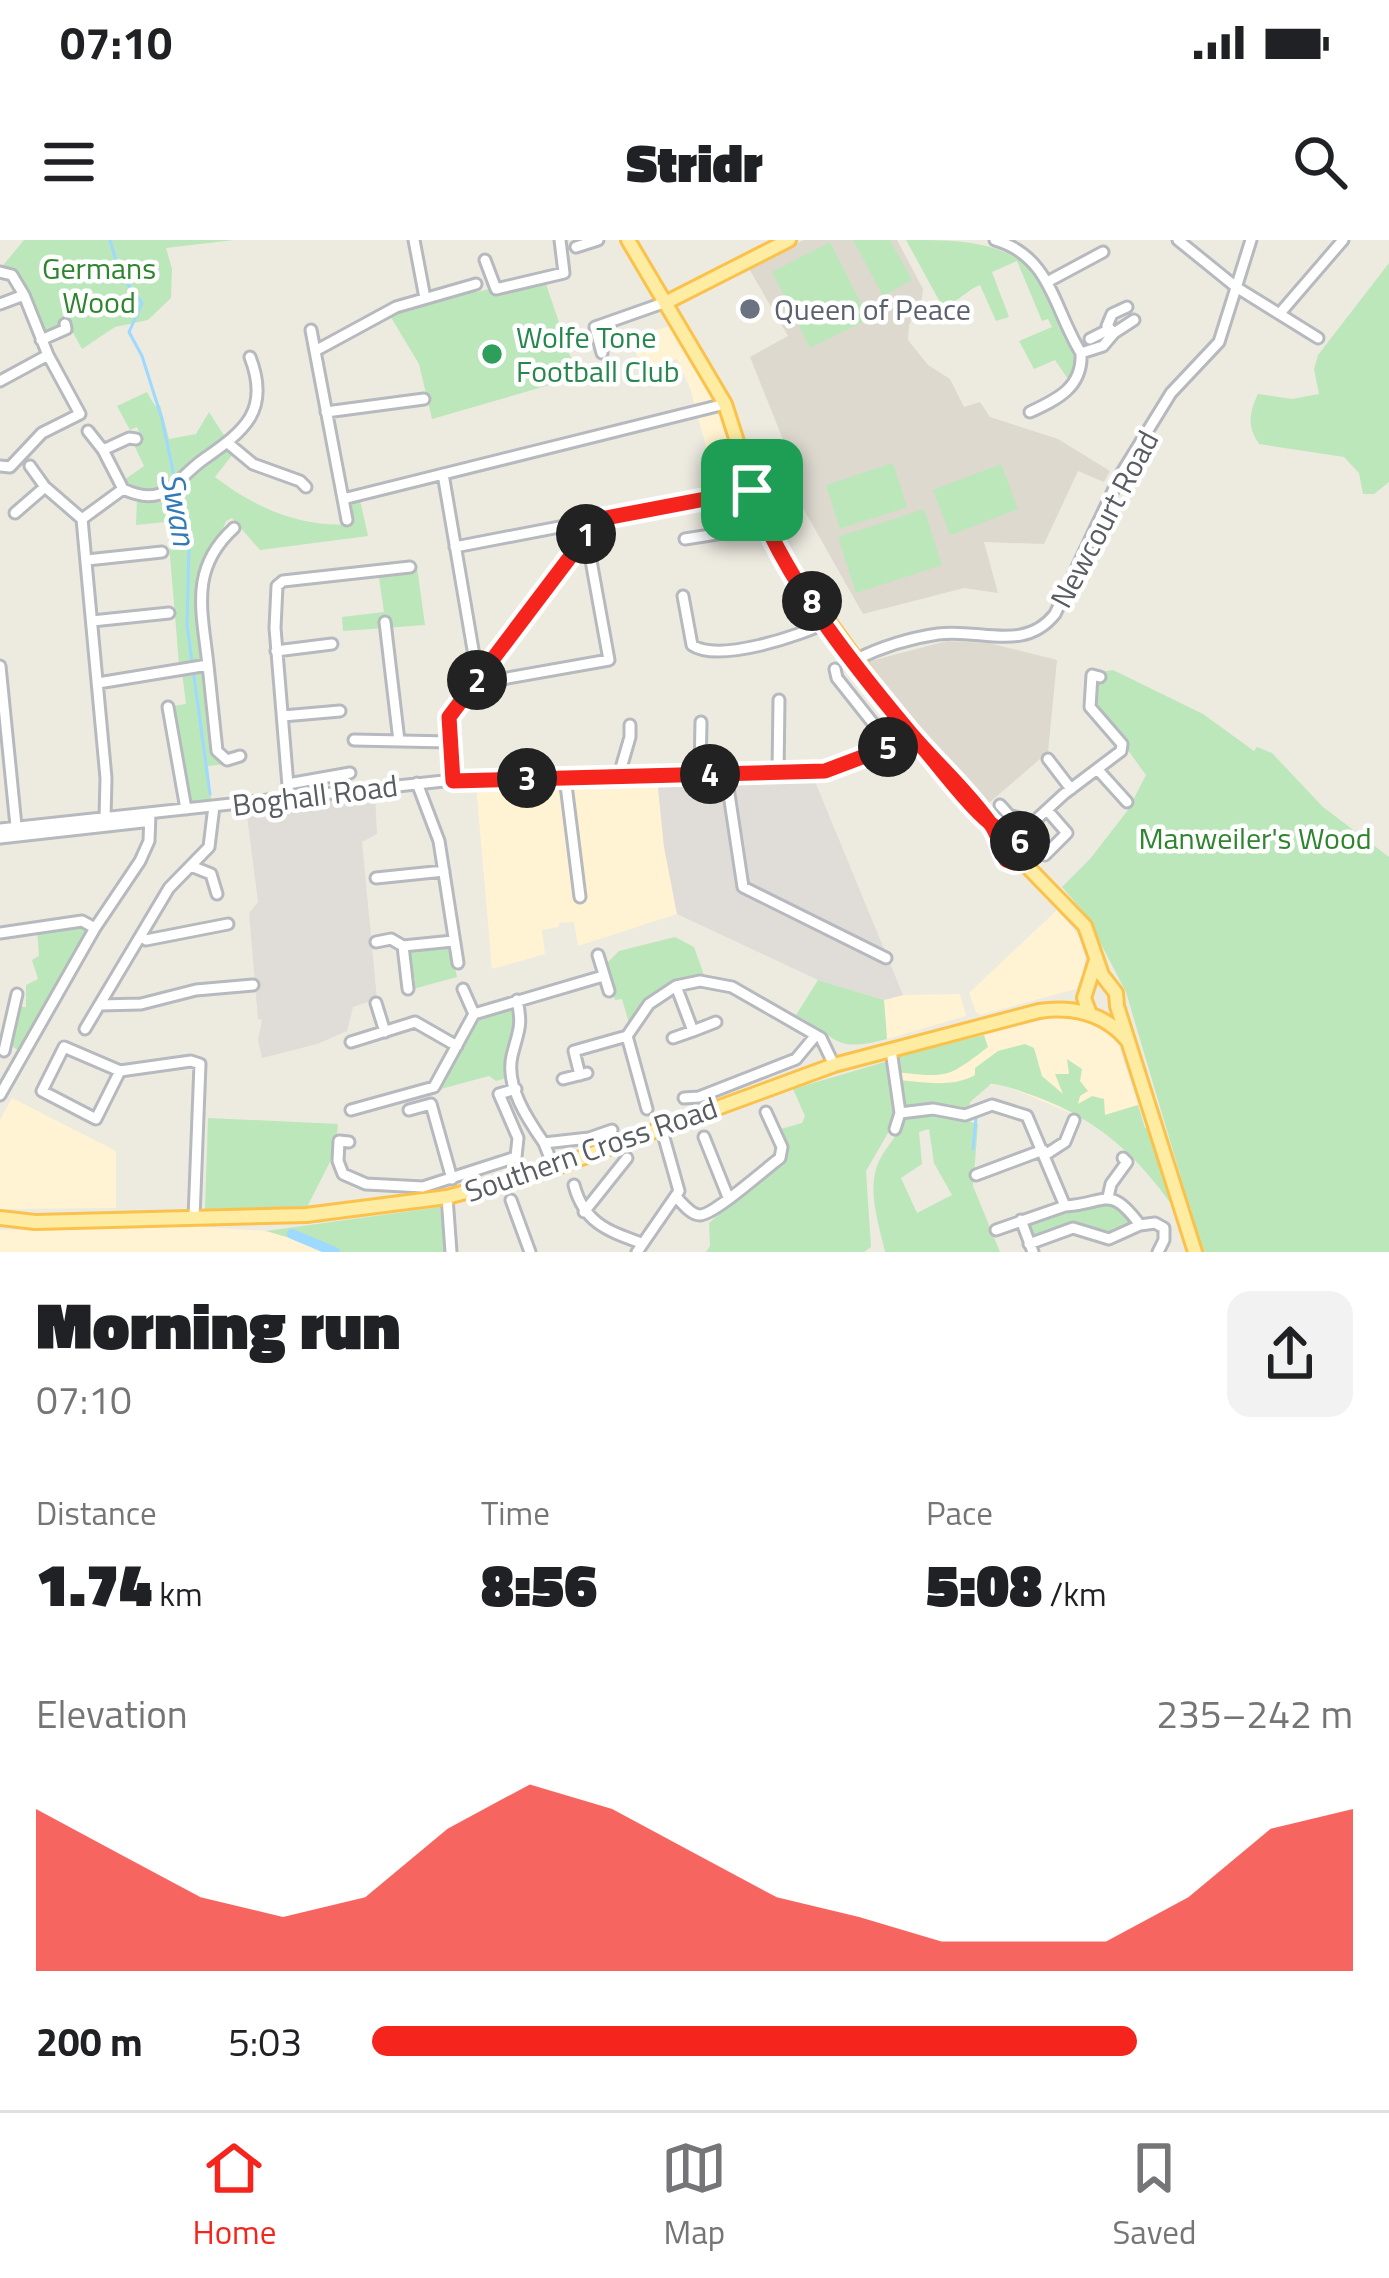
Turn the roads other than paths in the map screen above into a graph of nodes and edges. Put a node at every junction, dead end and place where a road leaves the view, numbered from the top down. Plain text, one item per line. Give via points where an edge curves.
1 (414, 240) edge
2 (560, 240) edge
3 (598, 240) edge
4 (628, 240) edge
5 (789, 240) edge
6 (995, 240) edge
7 (1178, 240) edge
8 (1251, 240) edge
9 (1343, 240) edge
10 (1012, 242) edge
11 (579, 244) edge
12 (1103, 252) dead end
13 (485, 260) dead end
14 (0, 272) edge
15 (1049, 281) junction
16 (476, 284) dead end
17 (1236, 287) junction
18 (24, 295) junction
19 (425, 298) junction
20 (667, 302) junction
21 (0, 304) edge
22 (1126, 308) dead end
23 (1281, 312) junction
24 (1134, 320) dead end
25 (64, 324) dead end
26 (310, 330) dead end
27 (1112, 331) junction
28 (1318, 338) dead end
29 (1090, 339) dead end
30 (41, 340) junction
31 (315, 351) junction
32 (1081, 352) junction
33 (602, 353) dead end
34 (48, 356) junction
35 (250, 357) dead end
36 (0, 381) edge
37 (424, 400) dead end
38 (725, 404) junction
39 (326, 412) junction
40 (1030, 412) dead end
41 (88, 431) dead end
42 (136, 439) dead end
43 (229, 444) junction
44 (103, 450) junction
45 (0, 466) edge
46 (30, 466) dead end
47 (443, 474) junction
48 (46, 487) junction
49 (306, 487) dead end
50 (123, 489) junction
51 (752, 490) junction
52 (344, 500) junction
53 (15, 513) dead end
54 (82, 519) junction
55 (347, 520) dead end
56 (585, 522) junction
57 (768, 526) junction
58 (234, 528) dead end
59 (586, 536) junction
60 (685, 539) dead end
61 (455, 547) junction
62 (161, 553) dead end
63 (87, 560) junction
64 (410, 567) dead end
65 (683, 596) dead end
66 (169, 613) dead end
67 (92, 621) junction
68 (385, 622) dead end
69 (827, 622) junction
70 (332, 644) dead end
71 (276, 651) junction
72 (855, 660) junction
73 (204, 665) junction
74 (0, 666) edge
75 (835, 669) dead end
76 (1100, 677) dead end
77 (481, 681) junction
78 (98, 683) junction
79 (779, 700) dead end
80 (168, 707) dead end
81 (340, 711) dead end
82 (283, 716) junction
83 (701, 722) dead end
84 (630, 725) dead end
85 (910, 733) junction
86 (354, 740) dead end
87 (399, 741) junction
88 (449, 742) junction
89 (890, 746) junction
90 (240, 756) dead end
91 (1048, 759) dead end
92 (1099, 771) junction
93 (350, 773) dead end
94 (778, 773) junction
95 (700, 774) junction
96 (726, 774) junction
97 (619, 775) junction
98 (565, 777) junction
99 (453, 781) junction
100 (417, 783) junction
101 (288, 784) junction
102 (1071, 789) junction
103 (289, 798) junction
104 (1127, 802) dead end
105 (1000, 805) dead end
106 (214, 806) junction
107 (186, 809) junction
108 (1047, 810) junction
109 (147, 818) junction
110 (105, 819) junction
111 (1034, 823) junction
112 (86, 825) junction
113 (0, 829) edge
114 (16, 832) junction
115 (0, 838) edge
116 (1012, 843) junction
117 (1038, 849) dead end
118 (1022, 861) junction
119 (191, 866) junction
120 (444, 871) junction
121 (376, 878) dead end
122 (217, 894) dead end
123 (580, 897) dead end
124 (228, 924) dead end
125 (95, 928) junction
126 (0, 932) edge
127 (142, 937) junction
128 (376, 941) dead end
129 (453, 941) junction
130 (403, 946) junction
131 (598, 955) dead end
132 (886, 958) dead end
133 (1096, 959) junction
134 (458, 964) dead end
135 (603, 976) junction
136 (253, 986) dead end
137 (676, 986) junction
138 (1109, 986) junction
139 (408, 988) dead end
140 (463, 989) dead end
141 (608, 991) dead end
142 (1087, 993) junction
143 (17, 994) dead end
144 (517, 1000) junction
145 (376, 1003) dead end
146 (100, 1005) junction
147 (1117, 1006) junction
148 (1063, 1008) junction
149 (474, 1014) junction
150 (1096, 1016) junction
151 (716, 1022) dead end
152 (85, 1029) dead end
153 (693, 1030) junction
154 (385, 1032) junction
155 (816, 1034) junction
156 (627, 1036) junction
157 (673, 1038) dead end
158 (1128, 1041) junction
159 (351, 1042) dead end
160 (457, 1046) junction
161 (890, 1050) junction
162 (2, 1051) edge
163 (20, 1057) junction
164 (834, 1065) junction
165 (120, 1071) junction
166 (563, 1079) dead end
167 (516, 1089) junction
168 (0, 1095) edge
169 (684, 1098) dead end
170 (647, 1108) dead end
171 (351, 1110) dead end
172 (409, 1110) dead end
173 (766, 1112) dead end
174 (899, 1113) junction
175 (1074, 1120) dead end
176 (661, 1127) junction
177 (895, 1129) dead end
178 (612, 1130) dead end
179 (704, 1137) dead end
180 (349, 1142) dead end
181 (544, 1143) junction
182 (1044, 1152) junction
183 (627, 1158) dead end
184 (1127, 1162) dead end
185 (554, 1168) junction
186 (979, 1170) dead end
187 (452, 1179) junction
188 (574, 1185) dead end
189 (447, 1197) junction
190 (728, 1197) junction
191 (1108, 1197) junction
192 (676, 1198) junction
193 (511, 1200) dead end
194 (1068, 1206) junction
195 (584, 1212) junction
196 (1168, 1214) dead end
197 (0, 1218) edge
198 (194, 1218) junction
199 (1022, 1220) junction
200 (35, 1222) junction
201 (1155, 1223) junction
202 (1140, 1225) junction
203 (0, 1229) edge
204 (996, 1230) dead end
205 (639, 1247) edge
206 (1031, 1248) edge
207 (451, 1252) edge
208 (530, 1252) edge
209 (1158, 1252) edge
210 (1195, 1252) edge

1 - 19 street
2 - 13 street via 564,273 545,279 496,290
3 - 11 street
4 - 20 main road
5 - 20 main road
6 - 10 street
7 - 17 street
8 - 17 street, Newcourt Road
9 - 23 street
10 - 15 street
12 - 15 street
14 - 18 street via 12,275
15 - 32 street
16 - 19 street
17 - 23 street
17 - 72 street, Newcourt Road via 1219,342 1171,393 1121,474 1043,628 1008,637 937,634
18 - 21 street
18 - 30 street
19 - 31 street
20 - 33 street via 595,327
20 - 38 main road
22 - 27 street via 1112,314
23 - 28 street
24 - 27 street
25 - 30 street
26 - 31 street
27 - 29 street
27 - 32 street via 1103,346
30 - 34 street
31 - 39 street
32 - 40 street via 1070,389
34 - 36 street
34 - 45 street via 80,414
35 - 43 street via 258,394
37 - 39 street
38 - 47 street
38 - 51 main road
39 - 52 street
41 - 44 street
42 - 44 street
43 - 49 street
43 - 50 street via 144,499
44 - 50 street
46 - 48 street
47 - 52 street
47 - 61 street
48 - 53 street
48 - 54 street
50 - 54 street
51 - 56 street
51 - 57 main road
52 - 55 street
54 - 63 street
56 - 59 street
56 - 61 street
57 - 60 street
57 - 69 main road
58 - 73 street via 202,575
59 - 77 street
59 - 77 street via 609,661
61 - 77 street
62 - 63 street
63 - 67 street
64 - 71 street via 283,581 274,593
65 - 69 street via 692,645 711,653
66 - 67 street
67 - 78 street
68 - 87 street
69 - 72 main road
70 - 71 street
71 - 82 street
72 - 85 main road
73 - 78 street
73 - 90 street via 217,751 227,760
74 - 114 street
75 - 89 street
76 - 92 street via 1092,675 1090,706 1122,744
77 - 88 street via 449,717
78 - 110 street
79 - 94 street
80 - 107 street
81 - 82 street
82 - 101 street
83 - 95 street
84 - 97 street
85 - 89 street, Boghall Road
85 - 116 main road
86 - 87 street
87 - 88 street
88 - 99 street
89 - 94 street, Boghall Road via 833,770
91 - 102 street
92 - 102 street
92 - 104 street
93 - 101 street
94 - 96 street, Boghall Road
95 - 96 street, Boghall Road
95 - 97 street, Boghall Road
96 - 132 street via 743,887
97 - 98 street, Boghall Road
98 - 99 street, Boghall Road
98 - 123 street
99 - 100 street, Boghall Road
100 - 103 street, Boghall Road
100 - 120 street
101 - 103 street
102 - 108 street
103 - 106 street, Boghall Road
105 - 111 street
106 - 107 street, Boghall Road
106 - 119 street via 211,843
107 - 109 street, Boghall Road
108 - 111 street
108 - 117 street via 1067,833 1046,856
109 - 110 street, Boghall Road
109 - 112 street
109 - 125 street via 140,861
110 - 112 street, Boghall Road
111 - 116 street
112 - 114 street, Boghall Road
113 - 114 street, Boghall Road
114 - 115 street
116 - 118 main road via 1026,852
116 - 118 main road via 1008,862
118 - 133 main road via 1079,919
119 - 122 street via 212,874
119 - 127 street
120 - 121 street
120 - 129 street
124 - 127 street
125 - 126 street via 82,921
125 - 163 street
127 - 146 street
128 - 130 street
129 - 130 street
129 - 134 street
130 - 139 street
131 - 135 street
133 - 138 main road
133 - 142 main road
135 - 141 street
135 - 144 street
136 - 146 street
137 - 153 street
137 - 155 street via 732,987
137 - 156 street via 649,1004
138 - 142 main road
138 - 147 main road
140 - 149 street
142 - 148 main road, Southern Cross Road
142 - 150 main road
143 - 162 street
144 - 149 street
144 - 167 street via 521,1030 510,1061
145 - 154 street
146 - 152 street
147 - 150 main road
147 - 158 main road
148 - 150 main road, Southern Cross Road
148 - 161 main road, Southern Cross Road
149 - 160 street
150 - 158 main road
151 - 153 street
153 - 157 street
154 - 159 street
154 - 160 street via 415,1022
155 - 164 street
155 - 169 street via 796,1060
156 - 166 street via 574,1051 583,1074
156 - 170 street
158 - 210 main road
160 - 171 street via 434,1087
161 - 164 main road, Southern Cross Road
161 - 174 street
162 - 163 street
163 - 168 street
164 - 176 main road, Southern Cross Road
165 - 165 street via 64,1047 41,1091 95,1119
165 - 198 street via 200,1064
167 - 181 street
167 - 187 street via 498,1090 518,1138 516,1157
172 - 187 street via 431,1104
173 - 190 street via 780,1158
174 - 177 street
174 - 182 street via 961,1115 997,1106 1027,1116
175 - 182 street via 1060,1148
176 - 185 main road, Southern Cross Road
176 - 192 street
178 - 181 street
179 - 190 street
180 - 187 street via 339,1141 338,1160 354,1182 405,1189
181 - 185 street
182 - 186 street
182 - 194 street
183 - 195 street
184 - 191 street
185 - 189 main road, Southern Cross Road
188 - 195 street
189 - 198 main road, Southern Cross Road via 306,1215
189 - 207 street
190 - 192 street via 700,1215
191 - 194 street
191 - 202 street
192 - 205 street
193 - 208 street
194 - 199 street
195 - 205 street
196 - 201 street
197 - 200 main road, Southern Cross Road
198 - 200 main road, Southern Cross Road
199 - 204 street
199 - 206 street
200 - 203 main road, Southern Cross Road
201 - 202 street
201 - 209 street via 1165,1230
202 - 206 street via 1109,1239 1073,1228

